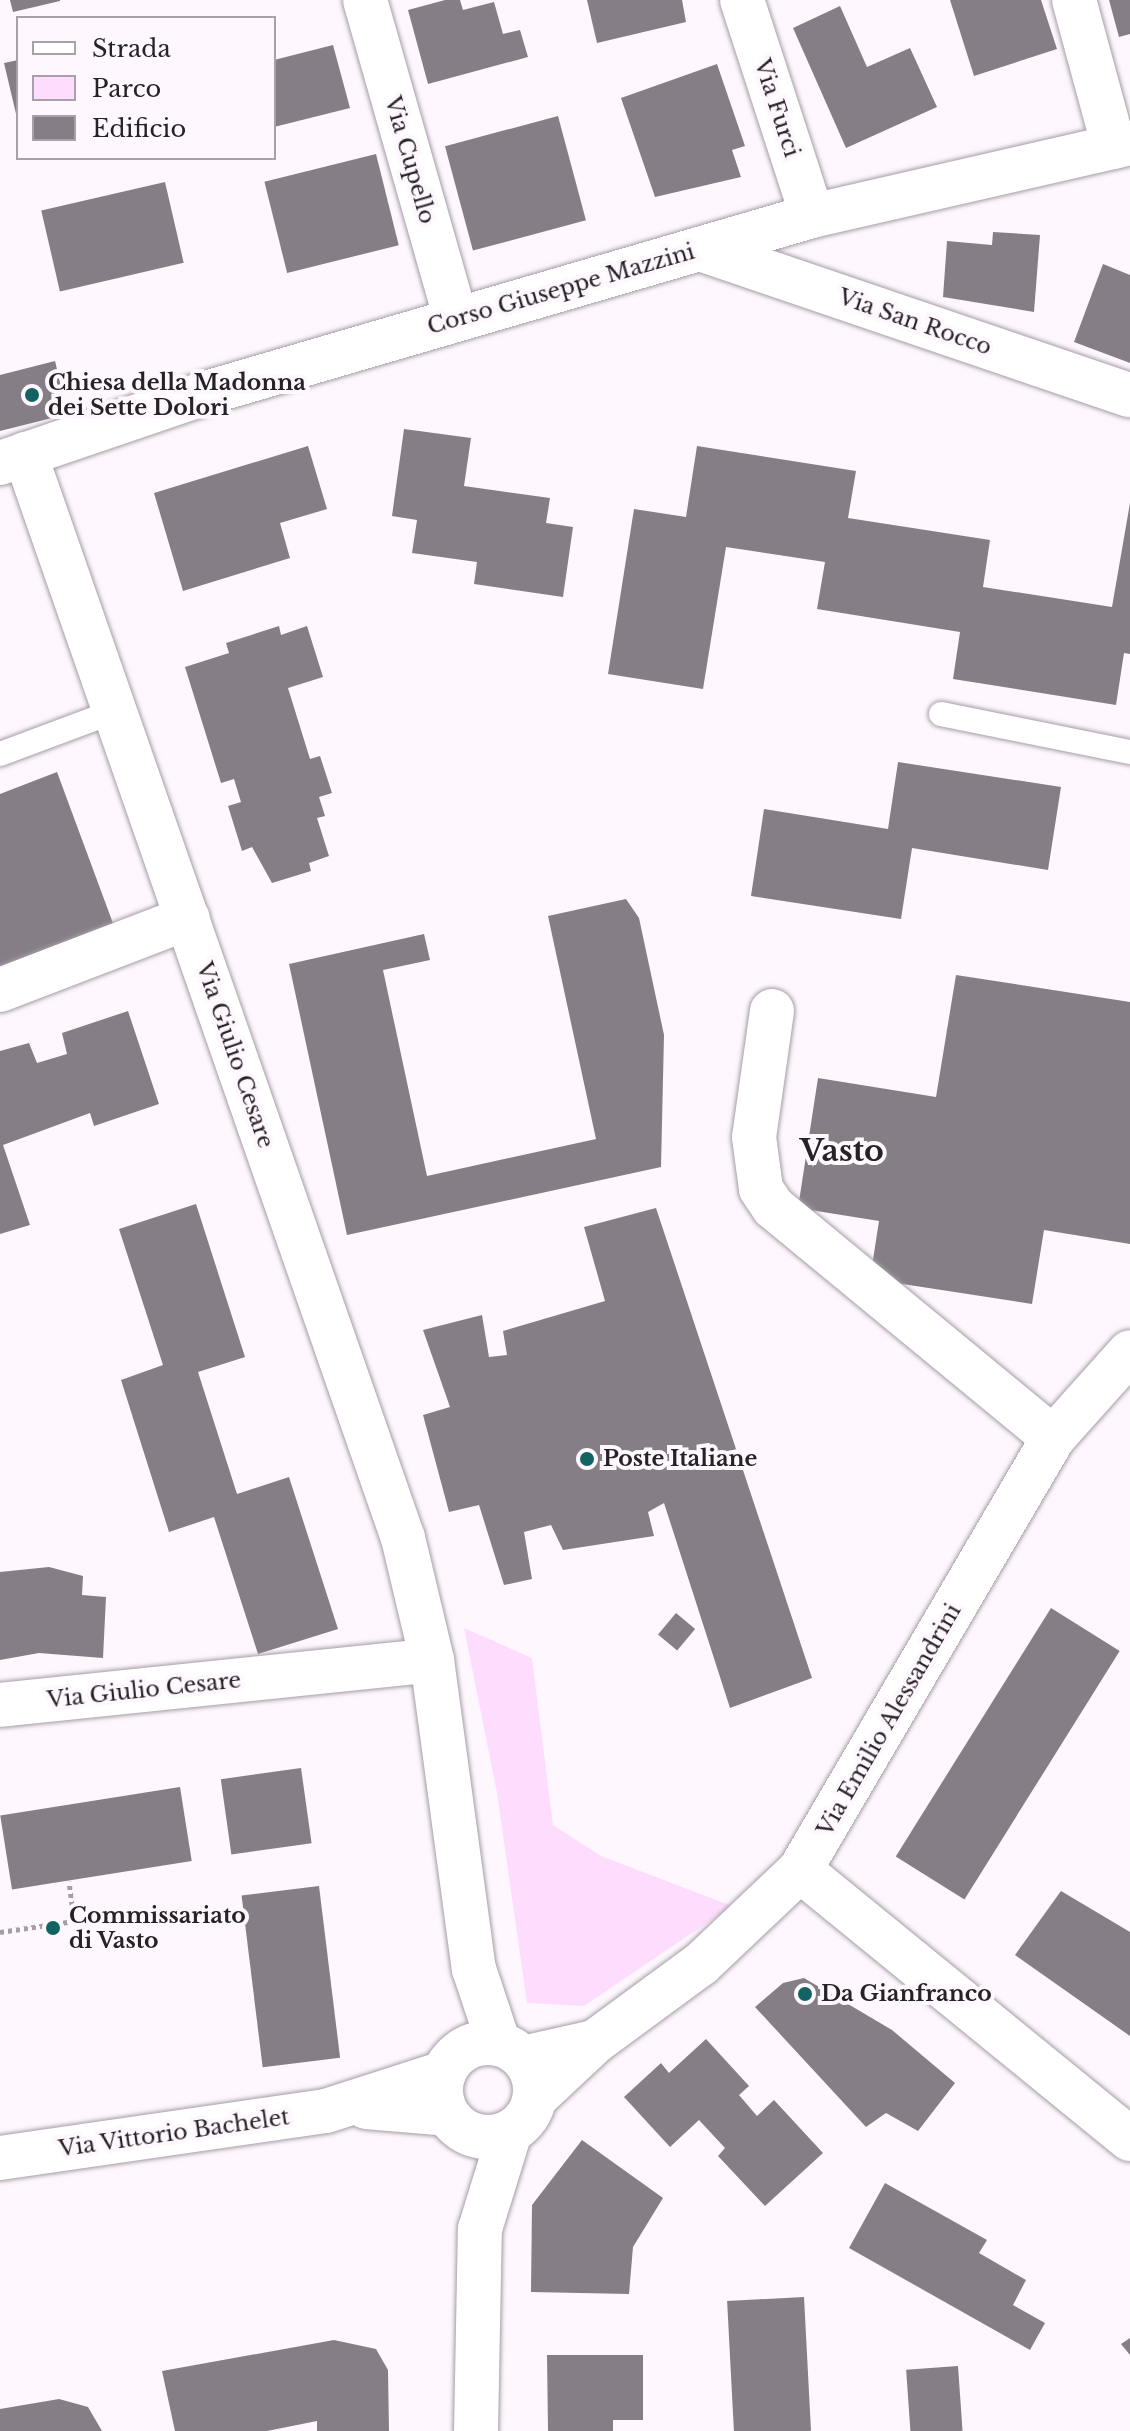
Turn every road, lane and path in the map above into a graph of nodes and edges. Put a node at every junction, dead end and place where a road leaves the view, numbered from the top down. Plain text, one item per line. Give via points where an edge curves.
1 (365, 0) edge
2 (742, 0) edge
3 (1074, 0) edge
4 (1122, 145) edge
5 (812, 216) junction
6 (700, 249) junction
7 (456, 319) junction
8 (1130, 395) edge
9 (12, 459) edge
10 (115, 711) junction
11 (941, 714) dead end
12 (1130, 752) edge
13 (0, 754) edge
14 (188, 918) junction
15 (0, 990) edge
16 (772, 1011) dead end
17 (1130, 1352) edge
18 (1053, 1438) junction
19 (432, 1660) junction
20 (0, 1705) edge
21 (800, 1870) junction
22 (69, 1881) dead end
23 (0, 1932) edge
24 (484, 2087) junction
25 (1130, 2139) edge
26 (0, 2158) edge
27 (476, 2431) edge

1 - 7 street, Via Cupello
2 - 5 street, Via Furci
3 - 4 street
4 - 5 street, Corso Giuseppe Mazzini
5 - 6 street, Corso Giuseppe Mazzini
6 - 7 street, Corso Giuseppe Mazzini
6 - 8 street, Via San Rocco
7 - 9 street, Corso Giuseppe Mazzini
9 - 10 street, Via Giulio Cesare
10 - 13 lane
10 - 14 street, Via Giulio Cesare
11 - 12 lane
14 - 15 street
14 - 19 street, Via Giulio Cesare via 403,1538
16 - 18 street via 754,1137 761,1189 773,1207
17 - 18 street, Via Emilio Alessandrini
18 - 21 street, Via Emilio Alessandrini
19 - 20 street, Via Giulio Cesare
19 - 24 street, Via Giulio Cesare via 474,1969
21 - 24 street, Via Emilio Alessandrini via 701,1964 596,2041
21 - 25 street
22 - 23 path via 74,1921
24 - 26 street, Via Vittorio Bachelet
24 - 27 street, Via Giulio Cesare

